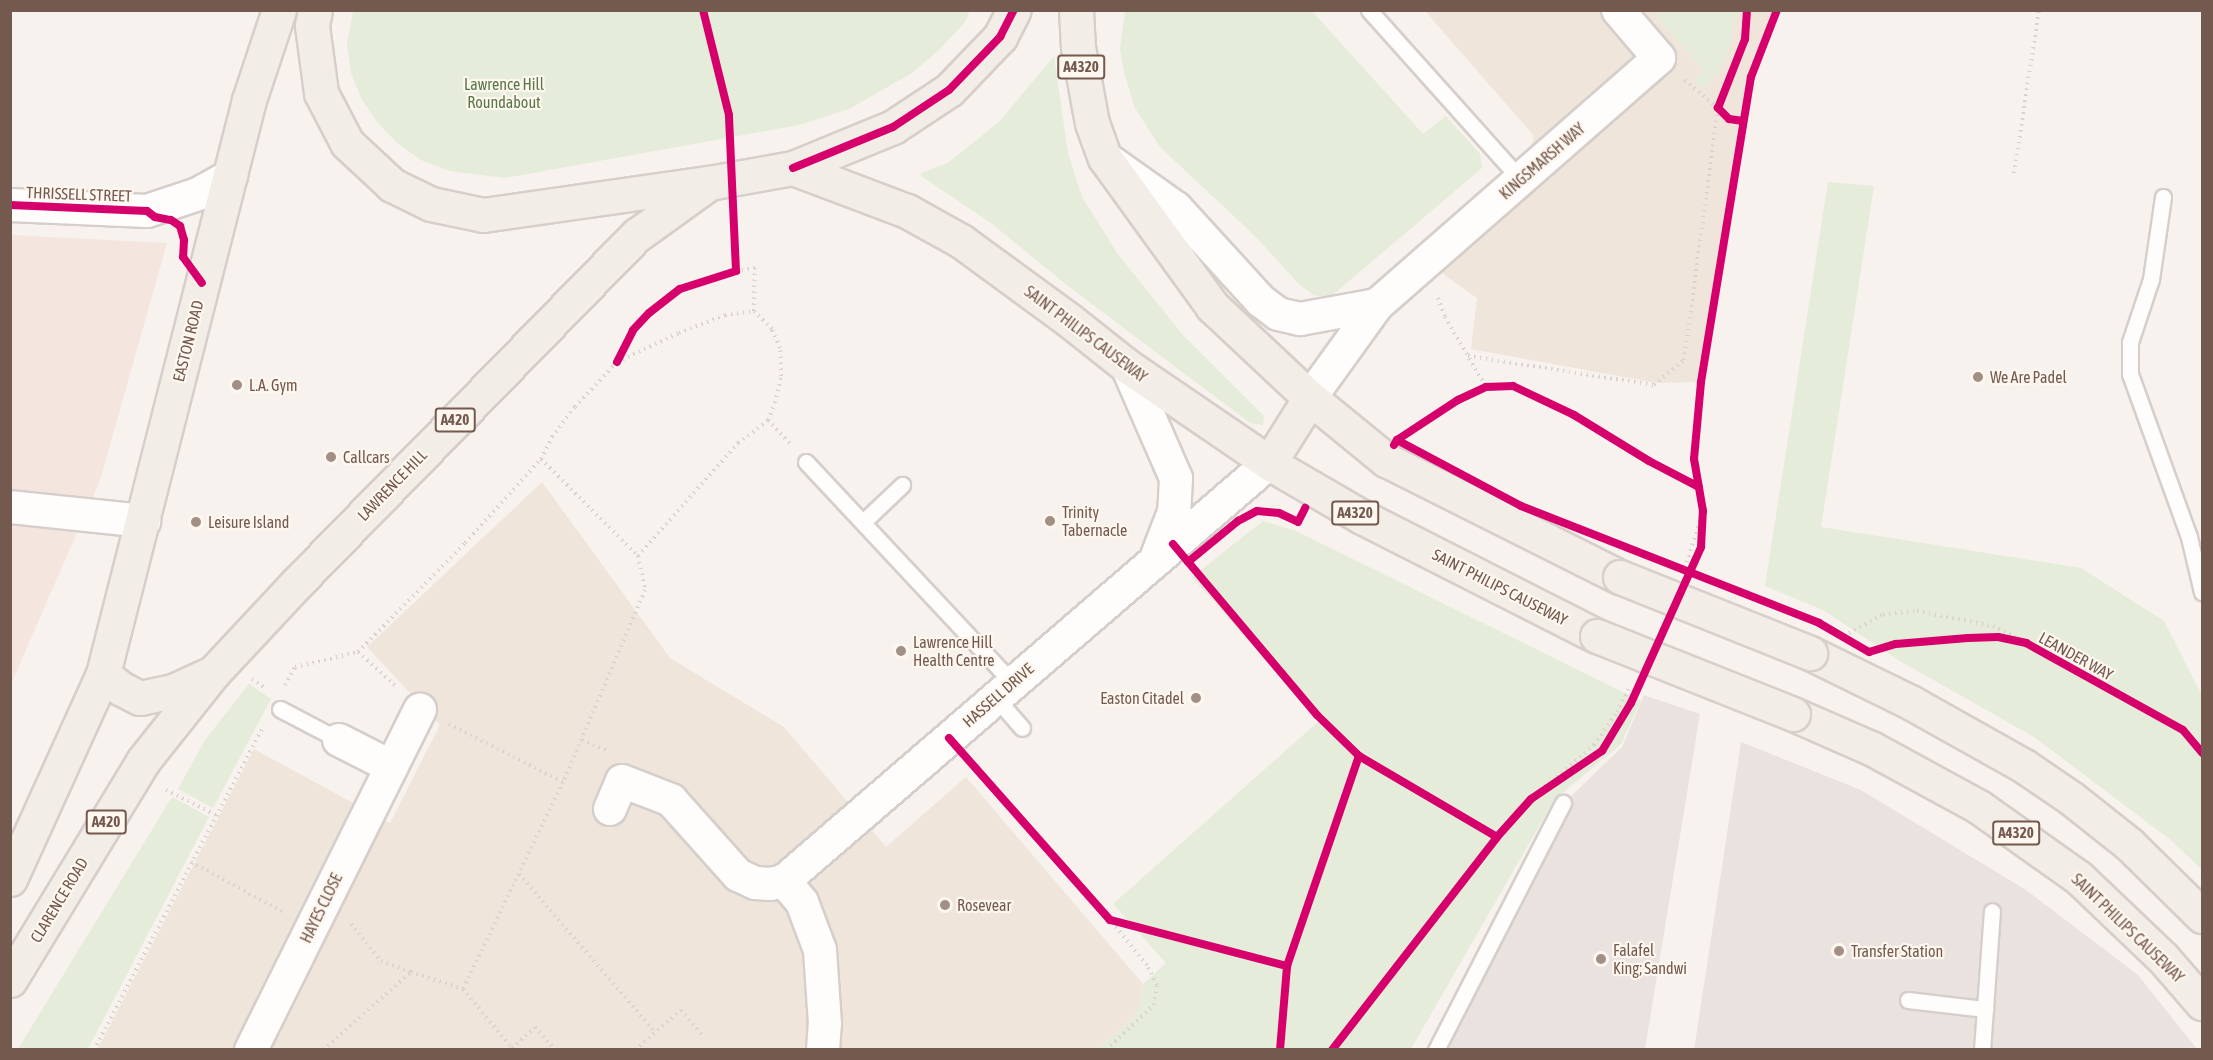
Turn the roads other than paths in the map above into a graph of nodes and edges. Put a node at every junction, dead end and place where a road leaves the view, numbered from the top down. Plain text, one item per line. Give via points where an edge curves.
1 (279, 10) edge
2 (315, 10) edge
3 (1014, 10) edge
4 (1076, 10) edge
5 (1369, 10) edge
6 (1618, 10) edge
7 (1106, 158) junction
8 (793, 168) junction
9 (231, 176) junction
10 (1521, 180) junction
11 (710, 183) junction
12 (2163, 196) dead end
13 (10, 205) edge
14 (1377, 305) junction
15 (1127, 366) junction
16 (1310, 398) junction
17 (806, 462) road end
18 (1269, 463) junction
19 (902, 485) dead end
20 (10, 507) edge
21 (144, 521) junction
22 (863, 522) junction
23 (1157, 556) junction
24 (2202, 592) edge
25 (213, 673) junction
26 (104, 674) junction
27 (1004, 690) junction
28 (280, 709) dead end
29 (420, 710) road end
30 (1022, 728) dead end
31 (339, 740) joint
32 (392, 767) junction
33 (1563, 803) dead end
34 (610, 810) dead end
35 (10, 879) edge
36 (784, 881) junction
37 (1992, 911) dead end
38 (2202, 916) edge
39 (10, 980) edge
40 (1908, 1000) dead end
41 (2202, 1004) edge
42 (1985, 1009) junction
43 (251, 1050) edge
44 (823, 1050) edge
45 (1436, 1050) edge
46 (1982, 1050) edge

1 - 9 main road, EASTON ROAD via 249,100
2 - 11 main road, A420 via 312,26 321,93 346,143 392,185 432,204 483,215
3 - 8 main road, A420 via 1000,36 949,90 893,128
4 - 7 main road, A4320 via 1078,47 1092,123
5 - 10 lane
6 - 10 street, KINGSMARSH WAY via 1659,58
7 - 14 street via 1176,208 1261,301 1278,314 1300,319
7 - 16 main road, A4320 via 1212,306
8 - 11 main road, A420
8 - 15 main road, SAINT PHILIPS CAUSEWAY / A4320 via 908,211 961,241
9 - 13 street, THRISSELL STREET via 198,194 147,211
9 - 21 main road, EASTON ROAD
10 - 14 street, KINGSMARSH WAY
11 - 25 main road, LAWRENCE HILL / A420 via 637,235
12 - 24 lane via 2151,279 2130,342 2130,374 2189,537
14 - 16 street, KINGSMARSH WAY
15 - 18 main road, SAINT PHILIPS CAUSEWAY / A4320
15 - 23 street, HASSELL DRIVE via 1176,478 1174,512
16 - 18 main road
16 - 38 main road, A4320, bridge via 1386,460 1620,577 1810,653 1910,702 2052,785 2129,844
17 - 22 lane
18 - 23 street, HASSELL DRIVE
18 - 41 main road, SAINT PHILIPS CAUSEWAY / A4320, bridge via 1362,517 1597,636 1871,748 1979,807 2078,877 2163,958
19 - 22 lane
20 - 21 street
21 - 26 main road, EASTON ROAD
22 - 27 lane
23 - 27 street, HASSELL DRIVE
25 - 26 main road via 173,691 140,698
25 - 39 main road, CLARENCE ROAD / A420 via 143,761
26 - 35 main road
27 - 30 lane
27 - 36 street, HASSELL DRIVE
28 - 31 lane
29 - 32 street, HAYES CLOSE
31 - 32 street
32 - 43 street, HAYES CLOSE
33 - 45 lane
34 - 36 street via 622,781 671,800 738,875 755,883
36 - 44 street via 802,902 820,950
37 - 42 lane
40 - 42 lane
42 - 46 lane

